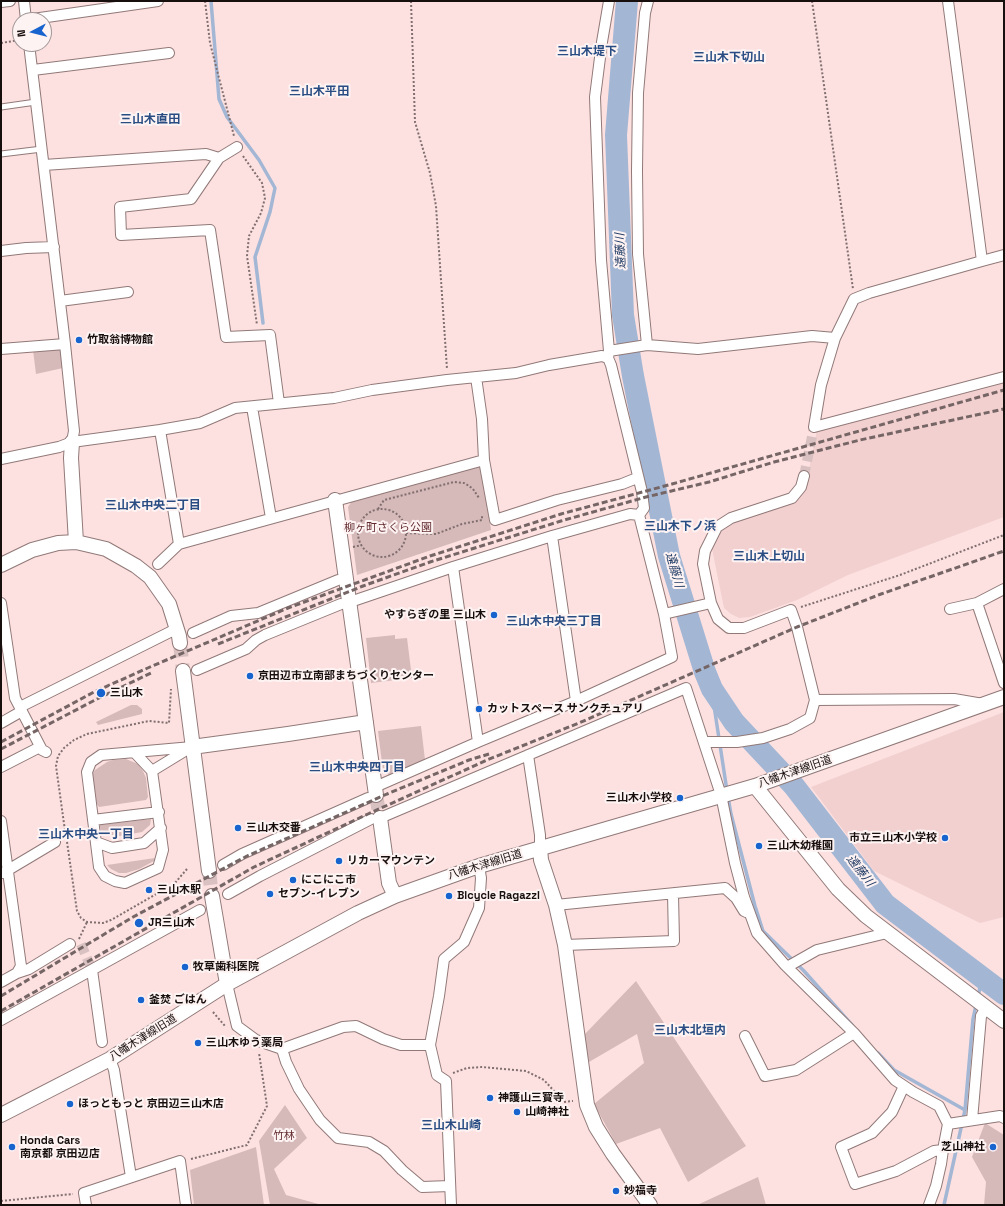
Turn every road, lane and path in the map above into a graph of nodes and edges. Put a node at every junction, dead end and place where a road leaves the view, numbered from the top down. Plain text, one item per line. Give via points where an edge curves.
1 (10, 1) edge
2 (24, 1) edge
3 (158, 1) edge
4 (205, 1) edge
5 (411, 1) edge
6 (609, 1) edge
7 (648, 1) edge
8 (812, 1) edge
9 (948, 1) edge
10 (1, 2) edge
11 (25, 12) edge
12 (52, 16) edge
13 (12, 41) edge
14 (1, 43) edge
15 (30, 52) edge
16 (168, 53) dead end
17 (33, 70) junction
18 (36, 102) junction
19 (1, 107) edge
20 (237, 147) junction
21 (42, 149) junction
22 (1, 154) edge
23 (219, 158) junction
24 (44, 164) junction
25 (54, 247) junction
26 (1, 251) edge
27 (1004, 256) edge
28 (982, 261) junction
29 (128, 292) dead end
30 (854, 299) junction
31 (60, 301) junction
32 (259, 335) junction
33 (835, 338) junction
34 (65, 344) junction
35 (645, 346) junction
36 (1, 349) edge
37 (611, 353) junction
38 (476, 377) junction
39 (1004, 377) edge
40 (447, 380) junction
41 (279, 403) junction
42 (252, 406) junction
43 (160, 430) junction
44 (72, 442) junction
45 (1, 459) edge
46 (484, 460) junction
47 (804, 476) tunnel mouth
48 (637, 478) junction
49 (336, 500) junction
50 (479, 500) dead end
51 (378, 509) junction
52 (494, 514) junction
53 (640, 515) junction
54 (271, 518) junction
55 (406, 533) junction
56 (1004, 535) edge
57 (552, 536) junction
58 (76, 542) junction
59 (179, 544) junction
60 (362, 545) junction
61 (351, 548) dead end
62 (158, 564) dead end
63 (1, 565) edge
64 (453, 567) junction
65 (338, 580) dead end
66 (1004, 589) edge
67 (1, 603) edge
68 (346, 603) junction
69 (711, 603) junction
70 (977, 603) junction
71 (950, 609) dead end
72 (791, 610) junction
73 (664, 614) junction
74 (176, 629) junction
75 (192, 633) dead end
76 (180, 643) tunnel mouth
77 (190, 671) joint
78 (170, 683) dead end
79 (1004, 683) edge
80 (1004, 697) edge
81 (815, 700) junction
82 (576, 701) junction
83 (985, 705) junction
84 (21, 709) junction
85 (366, 722) junction
86 (1, 723) edge
87 (169, 723) dead end
88 (478, 742) junction
89 (704, 742) junction
90 (192, 747) junction
91 (135, 753) junction
92 (528, 755) junction
93 (1, 767) edge
94 (152, 771) junction
95 (755, 786) junction
96 (373, 793) junction
97 (721, 795) junction
98 (159, 812) junction
99 (375, 819) junction
100 (93, 820) junction
101 (1, 821) edge
102 (161, 828) junction
103 (55, 842) dead end
104 (96, 842) junction
105 (540, 848) junction
106 (223, 865) dead end
107 (479, 866) junction
108 (209, 871) tunnel mouth
109 (4, 872) edge
110 (228, 894) dead end
111 (672, 894) junction
112 (212, 896) tunnel mouth
113 (395, 896) junction
114 (556, 905) junction
115 (200, 910) dead end
116 (750, 913) junction
117 (86, 922) dead end
118 (887, 933) junction
119 (70, 944) dead end
120 (81, 944) tunnel mouth
121 (566, 945) junction
122 (787, 967) junction
123 (92, 970) junction
124 (17, 973) junction
125 (1, 982) edge
126 (227, 984) junction
127 (986, 1008) junction
128 (213, 1012) dead end
129 (1, 1020) edge
130 (1004, 1021) edge
131 (229, 1031) dead end
132 (854, 1033) junction
133 (745, 1036) dead end
134 (102, 1042) dead end
135 (430, 1045) junction
136 (282, 1049) junction
137 (259, 1051) dead end
138 (110, 1059) junction
139 (440, 1078) junction
140 (904, 1086) junction
141 (586, 1099) junction
142 (1, 1115) edge
143 (1004, 1118) edge
144 (969, 1120) junction
145 (951, 1124) junction
146 (942, 1150) junction
147 (180, 1162) junction
148 (131, 1177) junction
149 (450, 1186) junction
150 (84, 1193) junction
151 (1, 1201) edge
152 (86, 1205) edge
153 (186, 1205) edge
154 (451, 1205) edge
155 (650, 1205) edge
156 (929, 1205) edge

1 - 10 street
2 - 11 street
3 - 12 street
4 - 20 path via 210,43
5 - 40 path via 415,122 430,173 436,206
6 - 37 street via 596,97 601,260
7 - 35 street via 638,93 637,172 638,254
8 - 30 path
9 - 28 street
13 - 14 path
15 - 17 street
16 - 17 street
17 - 18 street
18 - 19 lane
18 - 21 street
20 - 23 street
20 - 32 path via 262,183 265,198 261,213 249,236 246,256
21 - 22 lane
21 - 24 street
23 - 24 street via 206,154
23 - 32 street via 191,199 120,207 121,235 210,230 226,337
24 - 25 street
25 - 26 street
25 - 31 street
27 - 28 street
28 - 30 street
29 - 31 street
30 - 33 street
31 - 34 street
32 - 41 street via 270,335
33 - 35 street via 812,336 698,349
33 - 39 street via 821,385 814,427
34 - 36 street
34 - 44 street via 74,432
35 - 37 street
37 - 38 street via 516,373
37 - 48 street
38 - 40 street
38 - 46 street
40 - 41 street via 334,398
41 - 42 street
42 - 43 street via 235,408 200,423
42 - 54 street
43 - 44 street
43 - 59 street
44 - 45 street via 60,447
44 - 58 street
46 - 49 street
46 - 52 street
47 - 69 street via 801,487 792,498 731,518 717,526 705,551 703,564
48 - 52 street via 495,520
48 - 53 street via 644,508
49 - 54 street
49 - 68 street
50 - 51 path via 469,486 454,482 384,500
51 - 55 path via 386,509 400,516
51 - 60 path via 371,511 360,523 359,538
52 - 55 path via 482,515 482,520 436,534
53 - 57 street via 630,514
53 - 73 street
54 - 59 street
55 - 60 path via 402,546 390,555 374,555
56 - 72 path via 900,575
57 - 64 street
57 - 82 street
58 - 63 street via 58,543 32,550
58 - 74 street via 106,548 149,576 169,604
59 - 62 street
60 - 61 path
64 - 68 street
64 - 88 street
65 - 75 street via 258,613 231,616
66 - 70 street
67 - 84 street via 15,698
68 - 77 street via 264,635 246,649
68 - 85 street
69 - 72 street via 718,619 729,628 744,628
69 - 73 street
70 - 71 street
70 - 79 street
72 - 81 street
73 - 82 street via 672,657
74 - 76 street
74 - 84 street
77 - 90 street
78 - 87 path
80 - 83 street, 八幡木津線旧道
81 - 83 street via 954,699
81 - 89 street via 810,718 790,728 762,738 738,742
82 - 88 street
83 - 95 street, 八幡木津線旧道
84 - 86 street
84 - 93 street via 43,749
85 - 90 street
85 - 96 street
88 - 96 street
89 - 92 street via 686,688
89 - 97 street
90 - 91 street
90 - 94 street
90 - 108 street
91 - 94 street
91 - 100 street via 101,755 91,762 87,772
92 - 99 street
92 - 105 street
94 - 98 street
95 - 97 street, 八幡木津線旧道
95 - 118 street via 838,889
96 - 106 street
97 - 105 street, 八幡木津線旧道
97 - 116 street via 735,863
98 - 100 street
98 - 102 street
99 - 110 street
99 - 113 street via 389,883
100 - 104 street
101 - 109 street
102 - 104 street via 144,844 112,848
102 - 104 street via 163,850 158,868 125,883 105,876 99,868
103 - 109 street
105 - 107 street, 八幡木津線旧道
105 - 114 street via 541,860
107 - 113 street, 八幡木津線旧道
107 - 135 street via 482,878 479,908 464,942 444,959
109 - 124 street via 21,966
111 - 114 street
111 - 116 street via 725,888 736,898 744,911
111 - 121 street via 674,941
112 - 126 street
113 - 126 street, 八幡木津線旧道
114 - 121 street
115 - 123 street
116 - 122 street via 757,933
117 - 120 path via 79,939
118 - 122 street via 817,950
118 - 127 street
119 - 124 street via 30,969
121 - 141 street
122 - 132 street
123 - 129 street
123 - 134 street
124 - 125 street
126 - 136 street via 237,1026 256,1040
126 - 138 street, 八幡木津線旧道
127 - 130 street
127 - 144 street via 981,1016
128 - 131 path
132 - 133 street via 796,1070 765,1076
132 - 140 street via 894,1080
135 - 136 street via 401,1045 356,1026
135 - 139 street via 436,1075
136 - 149 street via 299,1088 320,1120 338,1138 369,1142 384,1150 422,1187
137 - 147 path via 267,1106 247,1145
138 - 142 street, 八幡木津線旧道
138 - 148 street via 114,1070
139 - 141 path via 467,1068 526,1071 544,1080 564,1102
139 - 149 street via 446,1081
140 - 145 street via 939,1106
140 - 146 street via 892,1112 872,1133 841,1147 855,1184 896,1171 934,1151
141 - 155 street via 596,1127
143 - 144 street via 1000,1116
144 - 145 street
145 - 146 street
146 - 156 street via 941,1164
147 - 148 street
147 - 153 street
148 - 150 street
149 - 154 street
150 - 151 path
150 - 152 street

